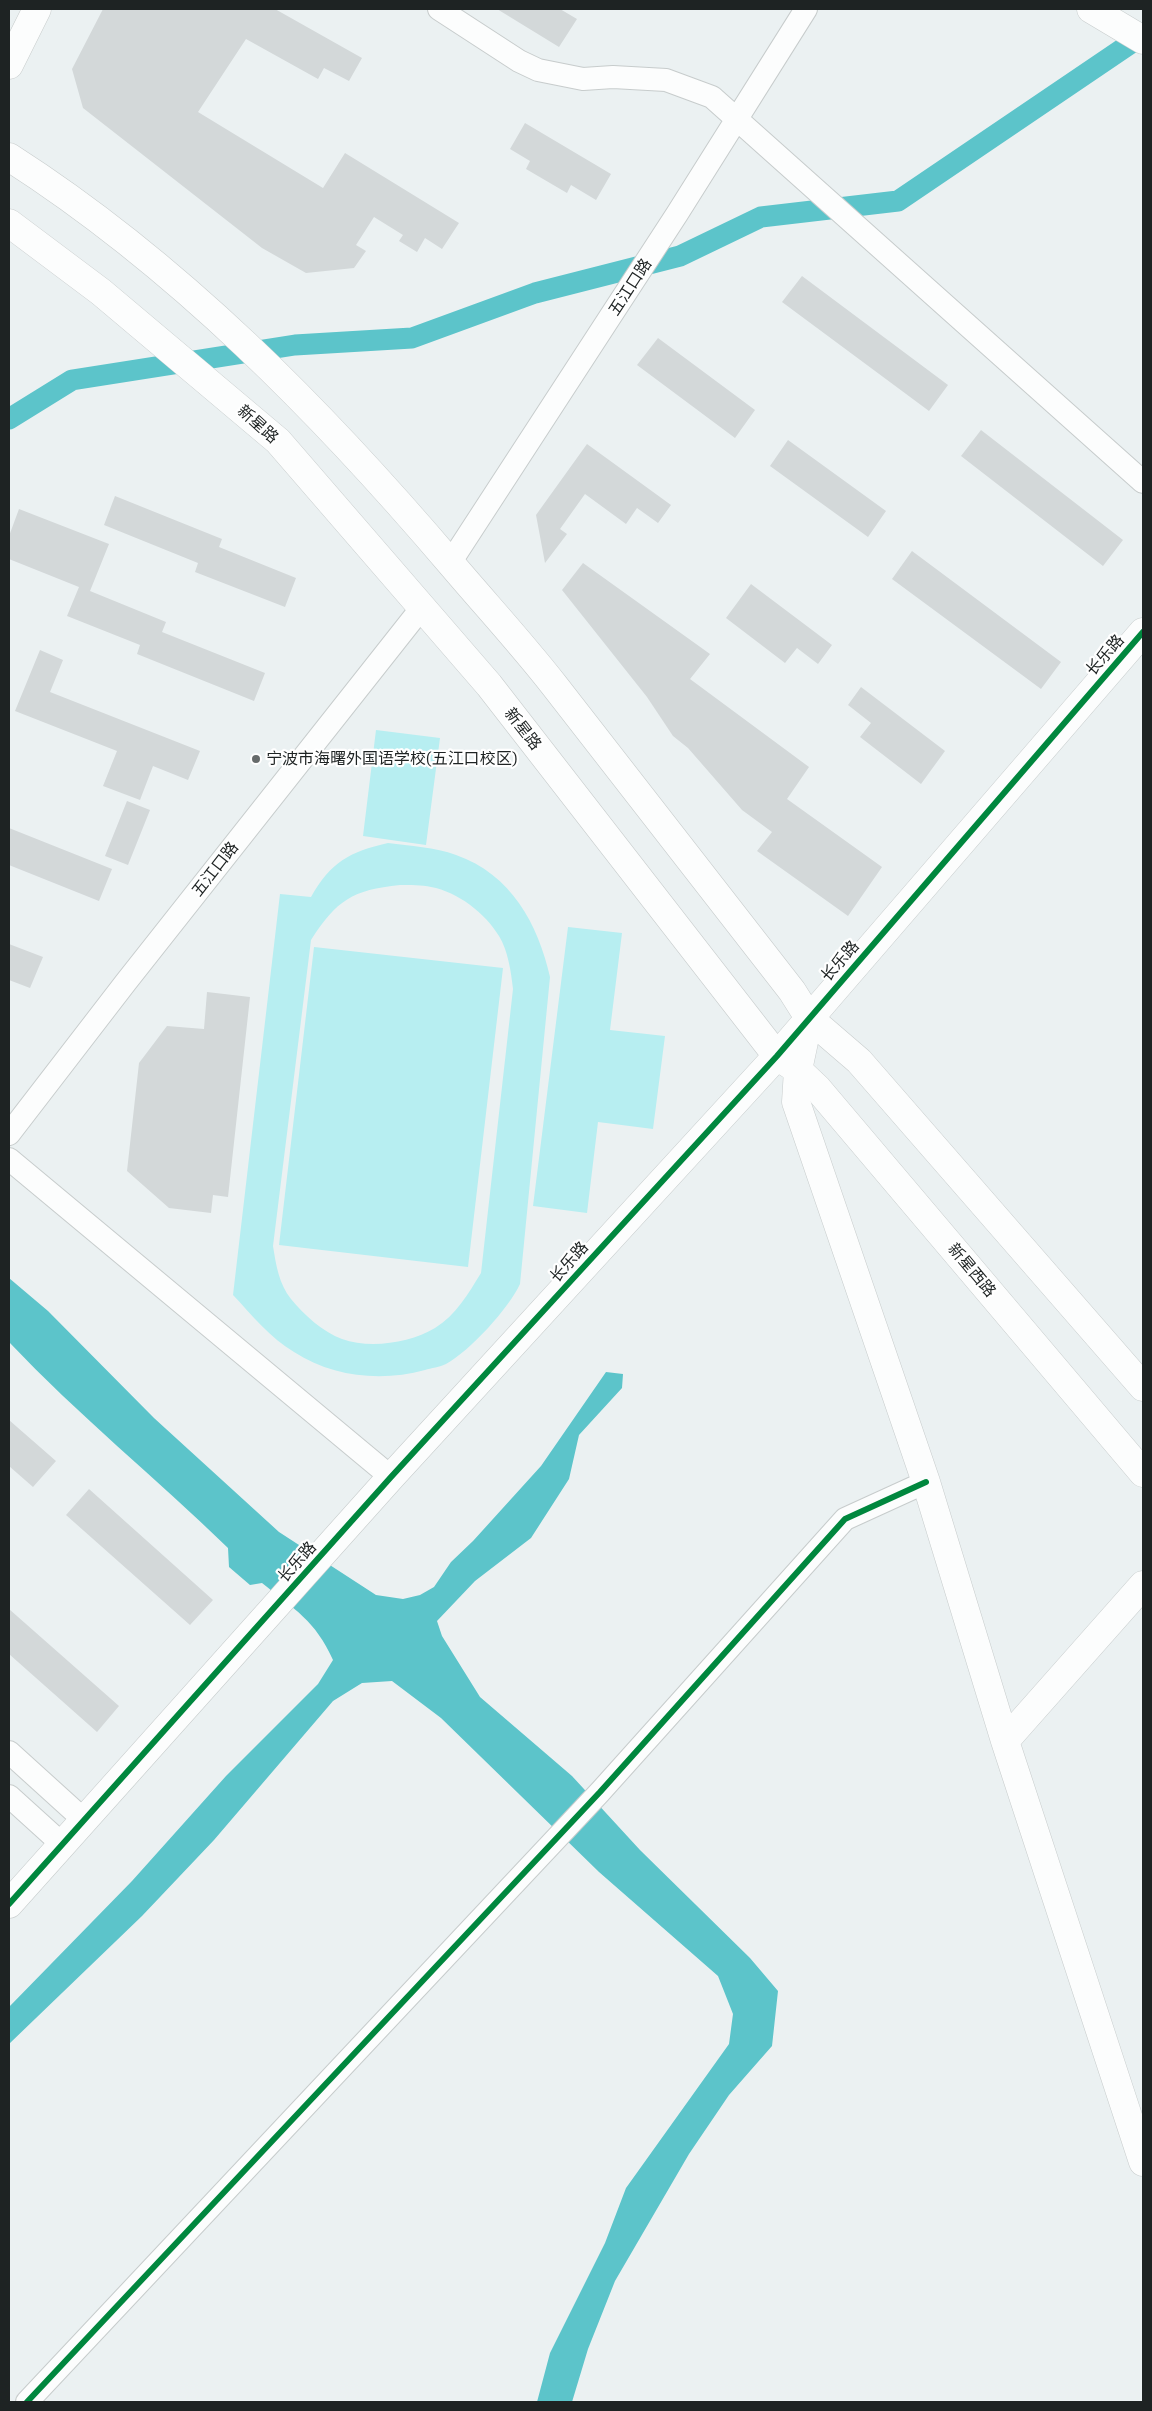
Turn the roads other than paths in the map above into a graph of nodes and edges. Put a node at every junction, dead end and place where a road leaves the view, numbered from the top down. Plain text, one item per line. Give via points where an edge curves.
1 (37, 9) edge
2 (438, 9) edge
3 (806, 9) edge
4 (1096, 11) edge
5 (1143, 40) edge
6 (9, 65) edge
7 (735, 119) junction
8 (9, 157) edge
9 (9, 223) edge
10 (1143, 482) edge
11 (450, 563) junction
12 (423, 606) junction
13 (1143, 632) edge
14 (810, 1018) junction
15 (788, 1063) junction
16 (9, 1134) edge
17 (9, 1159) edge
18 (1143, 1387) edge
19 (1143, 1473) edge
20 (391, 1477) junction
21 (926, 1482) junction
22 (1143, 1585) edge
23 (1005, 1741) junction
24 (9, 1752) edge
25 (9, 1796) edge
26 (84, 1820) junction
27 (62, 1844) junction
28 (9, 1904) edge
29 (1143, 2162) edge
30 (27, 2402) edge

1 - 6 main road
2 - 7 street via 538,70 583,79 666,80 712,97
3 - 7 street, 五江口路
4 - 5 main road
7 - 10 street
7 - 11 street, 五江口路 via 677,214
8 - 11 main road via 65,193 214,315 292,389 421,527
9 - 12 main road, 新星路 via 101,292 278,441
11 - 14 main road via 553,684
12 - 15 main road, 新星路
12 - 16 street, 五江口路
13 - 14 main road, 长乐路
14 - 15 main road, 长乐路
14 - 18 main road via 859,1061
15 - 19 main road, 新星西路 via 818,1089
15 - 20 main road, 长乐路
15 - 21 main road via 796,1102
17 - 20 street
20 - 26 main road, 长乐路
21 - 23 main road
21 - 30 street via 845,1519 600,1792
22 - 23 main road
23 - 29 main road
24 - 26 street
25 - 27 street
26 - 27 main road, 长乐路
27 - 28 main road, 长乐路

